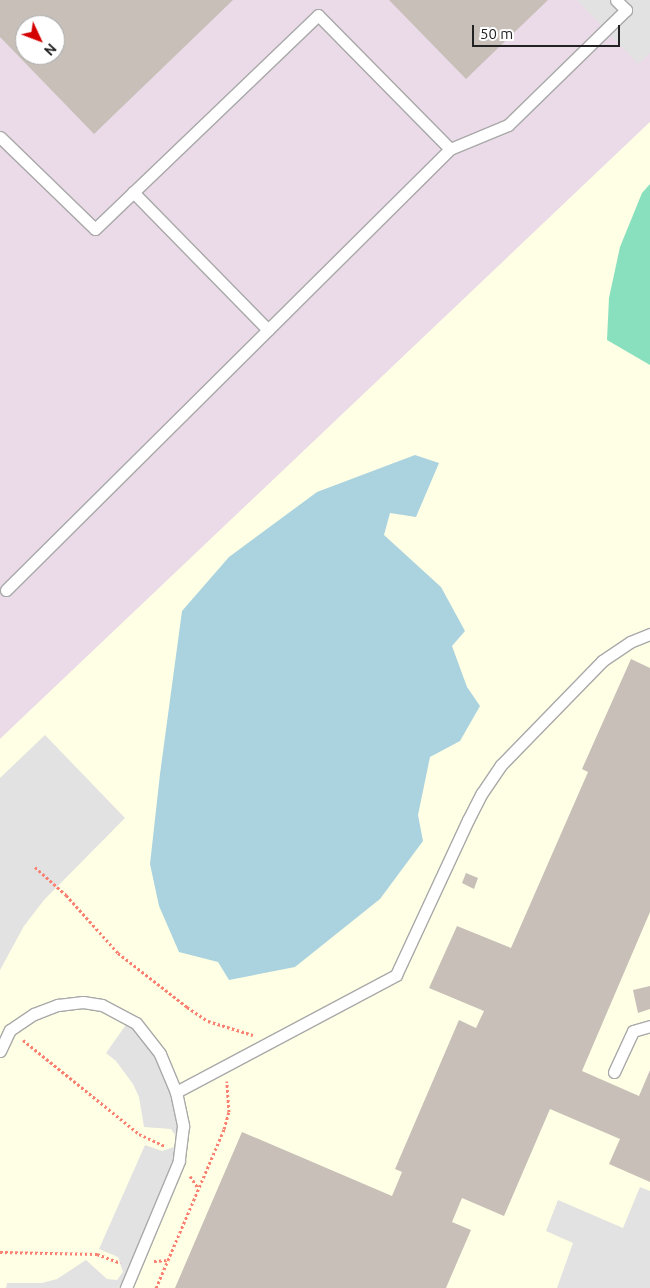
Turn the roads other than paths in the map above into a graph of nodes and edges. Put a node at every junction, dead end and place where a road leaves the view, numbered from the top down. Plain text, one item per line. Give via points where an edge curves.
1 (616, 0) edge
2 (0, 137) edge
3 (450, 149) junction
4 (133, 192) junction
5 (268, 330) junction
6 (6, 590) dead end
7 (650, 634) edge
8 (650, 1026) edge
9 (0, 1051) edge
10 (614, 1072) dead end
11 (176, 1092) junction
12 (130, 1276) junction
13 (118, 1288) edge
14 (126, 1288) edge

1 - 3 lane via 626,10 508,125
2 - 4 lane via 95,228
3 - 4 lane via 318,15
3 - 5 lane
4 - 5 lane
5 - 6 lane
7 - 11 lane via 630,642 602,661 501,765 482,792 396,974
8 - 10 lane via 633,1031
9 - 11 lane via 10,1030 34,1014 58,1005 83,1002 102,1005 136,1023 151,1039
11 - 12 lane via 183,1126 179,1161
12 - 13 lane
12 - 14 lane

